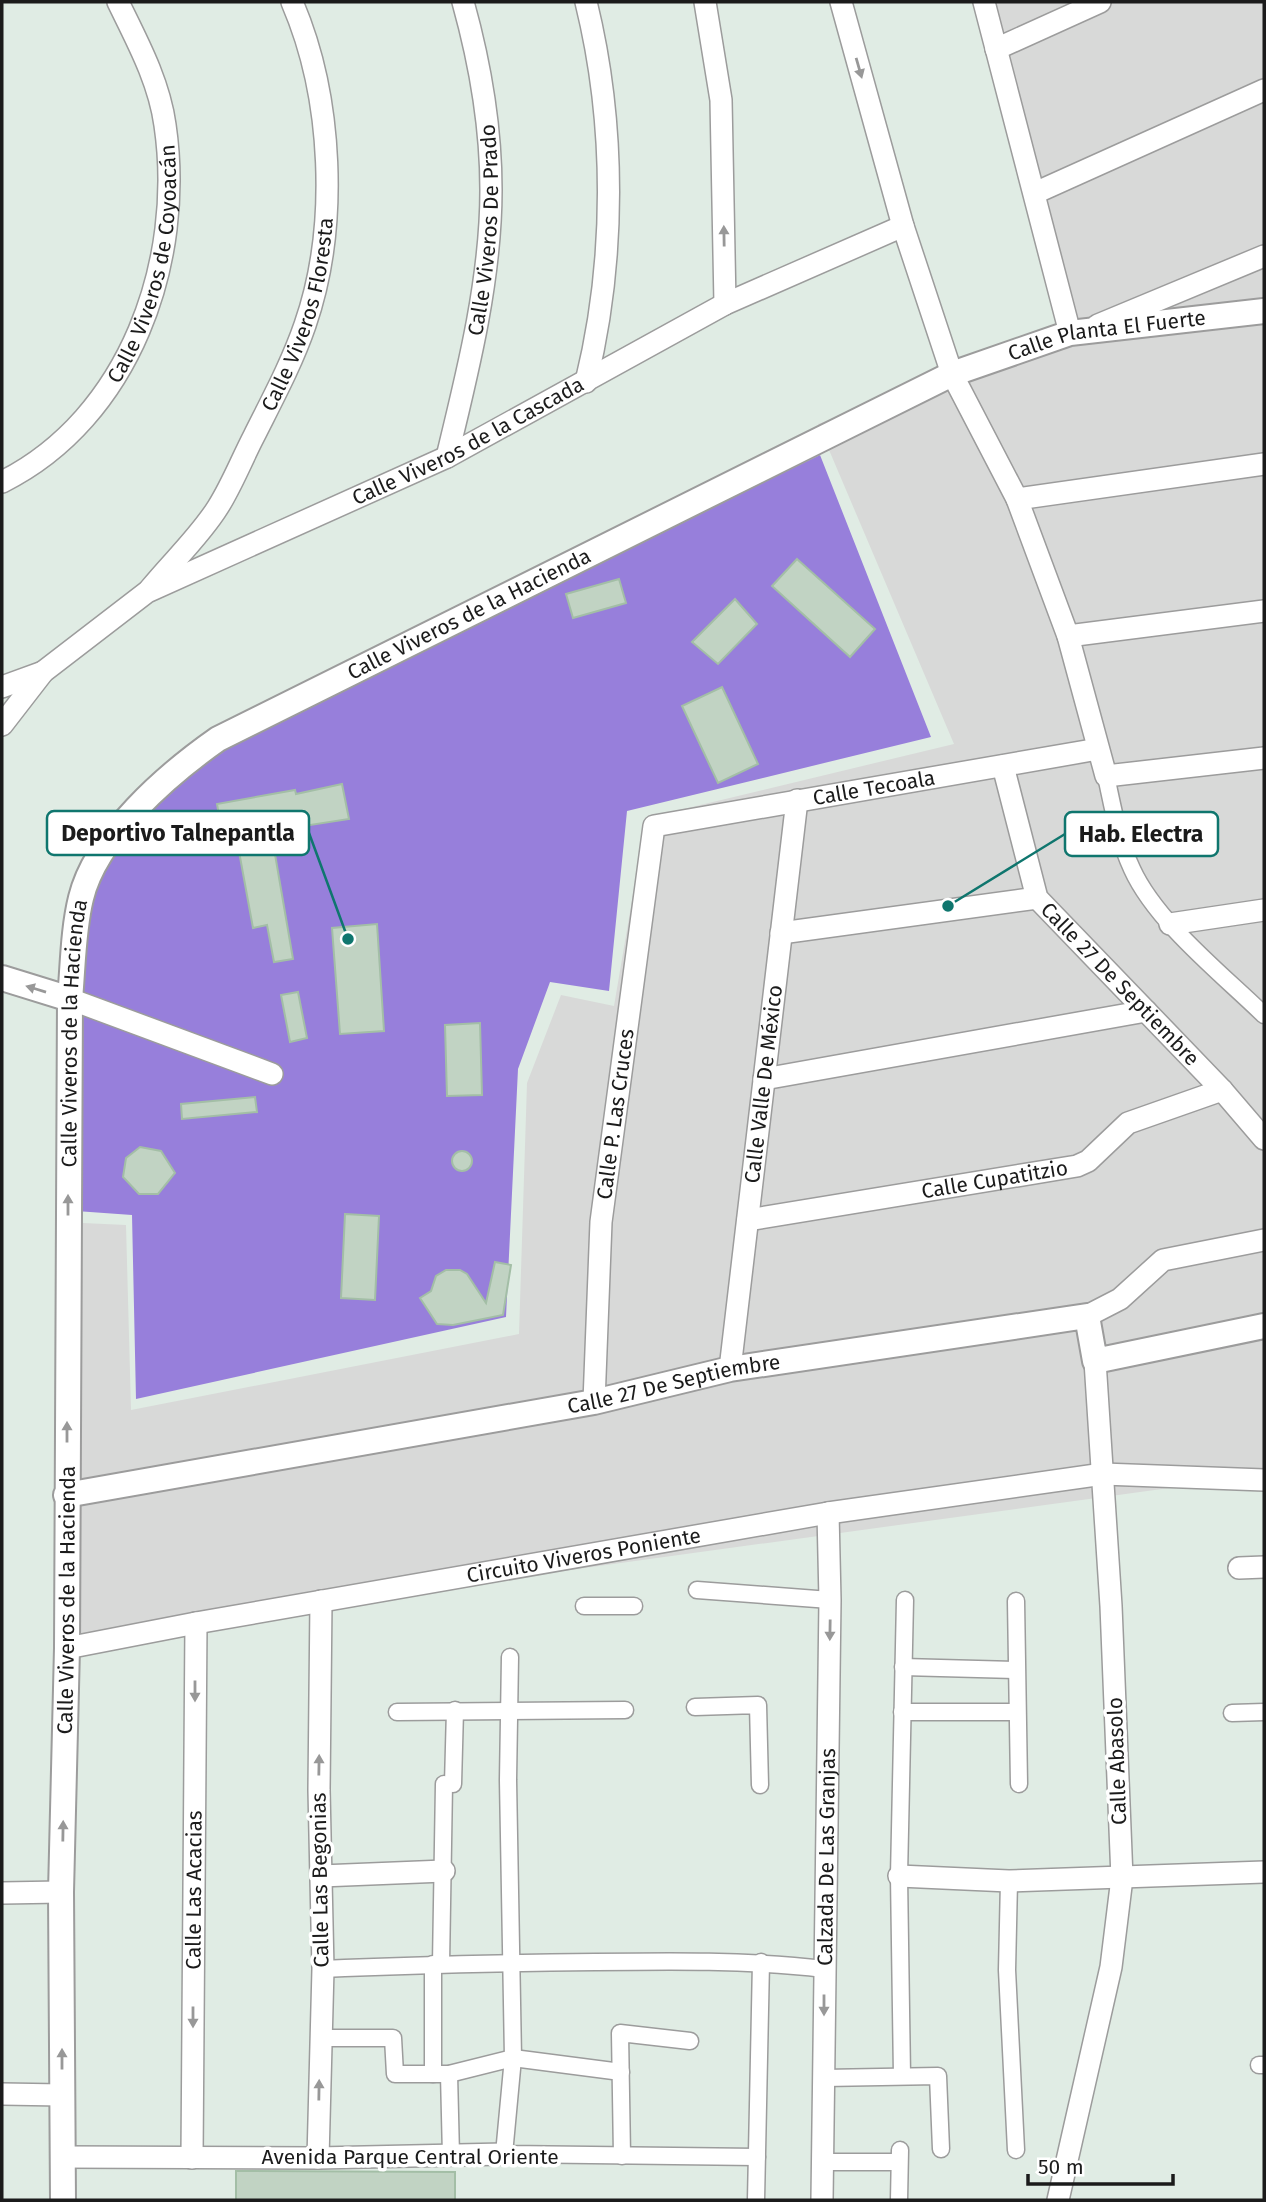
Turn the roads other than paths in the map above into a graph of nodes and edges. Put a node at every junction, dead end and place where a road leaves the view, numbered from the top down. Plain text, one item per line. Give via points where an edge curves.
1 (118, 2) edge
2 (292, 2) edge
3 (463, 2) edge
4 (586, 2) edge
5 (705, 2) edge
6 (841, 2) edge
7 (984, 2) edge
8 (1100, 2) edge
9 (996, 49) junction
10 (1264, 90) edge
11 (1035, 193) junction
12 (903, 226) junction
13 (1264, 256) edge
14 (725, 304) junction
15 (1264, 311) edge
16 (1080, 331) junction
17 (952, 374) junction
18 (586, 382) junction
19 (447, 457) junction
20 (1264, 464) edge
21 (2, 482) edge
22 (1017, 499) junction
23 (147, 592) junction
24 (1264, 611) edge
25 (1068, 636) junction
26 (43, 672) junction
27 (2, 687) edge
28 (2, 724) edge
29 (1098, 748) junction
30 (1264, 758) edge
31 (1003, 766) junction
32 (1106, 776) junction
33 (797, 800) junction
34 (653, 829) joint
35 (1037, 898) junction
36 (1264, 910) edge
37 (1170, 924) junction
38 (781, 933) junction
39 (2, 978) edge
40 (70, 999) junction
41 (1146, 1011) junction
42 (1264, 1015) edge
43 (272, 1074) dead end
44 (764, 1079) junction
45 (1222, 1090) junction
46 (1264, 1139) edge
47 (748, 1220) junction
48 (1264, 1240) edge
49 (1087, 1317) junction
50 (1264, 1326) edge
51 (1095, 1361) junction
52 (730, 1369) junction
53 (594, 1402) junction
54 (1103, 1474) junction
55 (1264, 1480) edge
56 (66, 1494) junction
57 (828, 1513) junction
58 (1264, 1567) edge
59 (1239, 1568) dead end
60 (697, 1590) dead end
61 (830, 1600) junction
62 (905, 1600) dead end
63 (321, 1601) junction
64 (1016, 1601) dead end
65 (584, 1606) dead end
66 (634, 1606) dead end
67 (196, 1623) junction
68 (67, 1648) junction
69 (510, 1657) dead end
70 (903, 1667) junction
71 (1015, 1670) junction
72 (695, 1707) dead end
73 (455, 1710) junction
74 (509, 1710) junction
75 (625, 1710) dead end
76 (397, 1712) dead end
77 (902, 1712) junction
78 (1017, 1712) junction
79 (1264, 1712) edge
80 (1231, 1713) dead end
81 (1019, 1784) dead end
82 (760, 1785) dead end
83 (444, 1871) junction
84 (1264, 1872) edge
85 (321, 1876) junction
86 (899, 1876) junction
87 (1122, 1878) junction
88 (1009, 1881) junction
89 (61, 1892) junction
90 (2, 1894) edge
91 (761, 1962) junction
92 (510, 1963) junction
93 (437, 1964) junction
94 (323, 1969) junction
95 (824, 1969) junction
96 (320, 2038) junction
97 (691, 2041) dead end
98 (513, 2058) junction
99 (621, 2073) junction
100 (441, 2074) junction
101 (902, 2076) junction
102 (824, 2078) junction
103 (2, 2094) edge
104 (62, 2095) junction
105 (941, 2149) dead end
106 (1016, 2150) dead end
107 (503, 2154) junction
108 (451, 2156) junction
109 (622, 2156) junction
110 (64, 2157) junction
111 (192, 2158) junction
112 (318, 2158) junction
113 (757, 2158) junction
114 (822, 2162) junction
115 (63, 2200) edge
116 (756, 2200) edge
117 (822, 2200) edge
118 (899, 2200) edge
119 (1058, 2200) edge

1 - 21 street, Calle Viveros de Coyoacán via 150,67 165,123 170,177 163,248 129,356 105,394 71,433 31,467
2 - 23 street, Calle Viveros Floresta via 316,81 326,149 322,262 306,325 217,508
3 - 19 street, Calle Viveros De Prado via 487,120 491,190 487,258
4 - 18 street via 602,81 607,145 604,275 598,335
14 -> 5 street via 720,100
6 -> 12 street
7 - 9 street
8 - 9 street
9 - 11 street
10 - 11 street
11 - 16 street
12 - 14 street, Calle Viveros de la Cascada
12 - 17 street
13 - 16 street
14 - 18 street, Calle Viveros de la Cascada
15 - 16 street, Calle Planta El Fuerte
16 - 17 street, Calle Planta El Fuerte
17 - 22 street
17 - 40 street, Calle Viveros de la Hacienda via 209,745 182,764 136,807 96,863 81,898
18 - 19 street, Calle Viveros de la Cascada
19 - 23 street, Calle Viveros de la Cascada
20 - 22 street
22 - 25 street
23 - 26 street, Calle Viveros de la Cascada
24 - 25 street
25 - 29 street
26 - 27 street, Calle Viveros de la Cascada
26 - 28 street, Calle Viveros de la Cascada
29 - 31 street, Calle Tecoala
29 - 32 street
30 - 32 street
31 - 33 street, Calle Tecoala
31 - 35 street, Calle 27 De Septiembre
32 - 37 street via 1116,828 1133,871
33 - 34 street, Calle Tecoala via 661,823
33 - 38 street, Calle Valle De México
34 - 53 street, Calle P. Las Cruces via 601,1222
35 - 38 street
35 - 41 street, Calle 27 De Septiembre
36 - 37 street
37 - 42 street
38 - 44 street, Calle Valle De México
40 -> 39 street
40 - 43 street
56 -> 40 street, Calle Viveros de la Hacienda
41 - 44 street
41 - 45 street, Calle 27 De Septiembre
44 - 47 street, Calle Valle De México
45 - 46 street, Calle 27 De Septiembre
45 - 47 street, Calle Cupatitzio via 1128,1123 1077,1166
47 - 52 street, Calle Valle De México
48 - 49 street, Calle 27 De Septiembre via 1163,1260 1120,1299
49 - 51 street, Calle Abasolo
49 - 52 street, Calle 27 De Septiembre
50 - 51 street
51 - 54 street, Calle Abasolo
52 - 53 street, Calle 27 De Septiembre
53 - 56 street, Calle 27 De Septiembre
54 - 55 street, Circuito Viveros Poniente
54 - 57 street, Circuito Viveros Poniente
54 - 87 street, Calle Abasolo
56 - 68 street, Calle Viveros de la Hacienda
57 - 61 street, Calzada De Las Granjas
57 - 63 street, Circuito Viveros Poniente
58 - 59 street
60 - 61 street
61 -> 95 street, Calzada De Las Granjas
62 - 70 street
63 - 67 street, Circuito Viveros Poniente
85 -> 63 street, Calle Las Begonias
64 - 71 street
65 - 66 street
67 - 68 street, Circuito Viveros Poniente
67 -> 111 street, Calle Las Acacias
89 -> 68 street, Calle Viveros de la Hacienda
69 - 74 street
70 - 71 street
70 - 77 street
71 - 78 street
72 - 82 street via 758,1705
73 - 74 street
73 - 76 street
73 - 83 street
74 - 75 street
74 - 92 street
77 - 78 street
77 - 86 street
78 - 81 street
79 - 80 street
83 - 85 street
83 - 93 street
84 - 87 street
85 - 94 street, Calle Las Begonias
86 - 88 street
86 - 101 street
87 - 88 street
87 - 119 street, Calle Abasolo via 1111,1967
88 - 106 street via 1007,1970
89 - 90 street
104 -> 89 street, Calle Viveros de la Hacienda
91 - 92 street
91 - 95 street
91 - 113 street
92 - 93 street
92 - 98 street
93 - 94 street
93 - 100 street
94 - 96 street, Calle Las Begonias
95 -> 102 street, Calzada De Las Granjas
96 - 100 street via 393,2038 395,2074
112 -> 96 street, Calle Las Begonias
97 - 99 street via 620,2033
98 - 99 street
98 - 100 street
98 - 107 street
99 - 109 street
100 - 108 street
101 - 102 street
101 - 105 street via 938,2076
102 - 114 street, Calzada De Las Granjas
103 - 104 street
104 - 110 street, Calle Viveros de la Hacienda
107 - 108 street, Avenida Parque Central Oriente
107 - 109 street, Avenida Parque Central Oriente
108 - 112 street, Avenida Parque Central Oriente
109 - 113 street, Avenida Parque Central Oriente
110 - 111 street, Avenida Parque Central Oriente
110 - 115 street, Calle Viveros de la Hacienda
111 - 112 street, Avenida Parque Central Oriente
113 - 116 street
114 - 117 street, Calzada De Las Granjas
114 - 118 street via 900,2156

